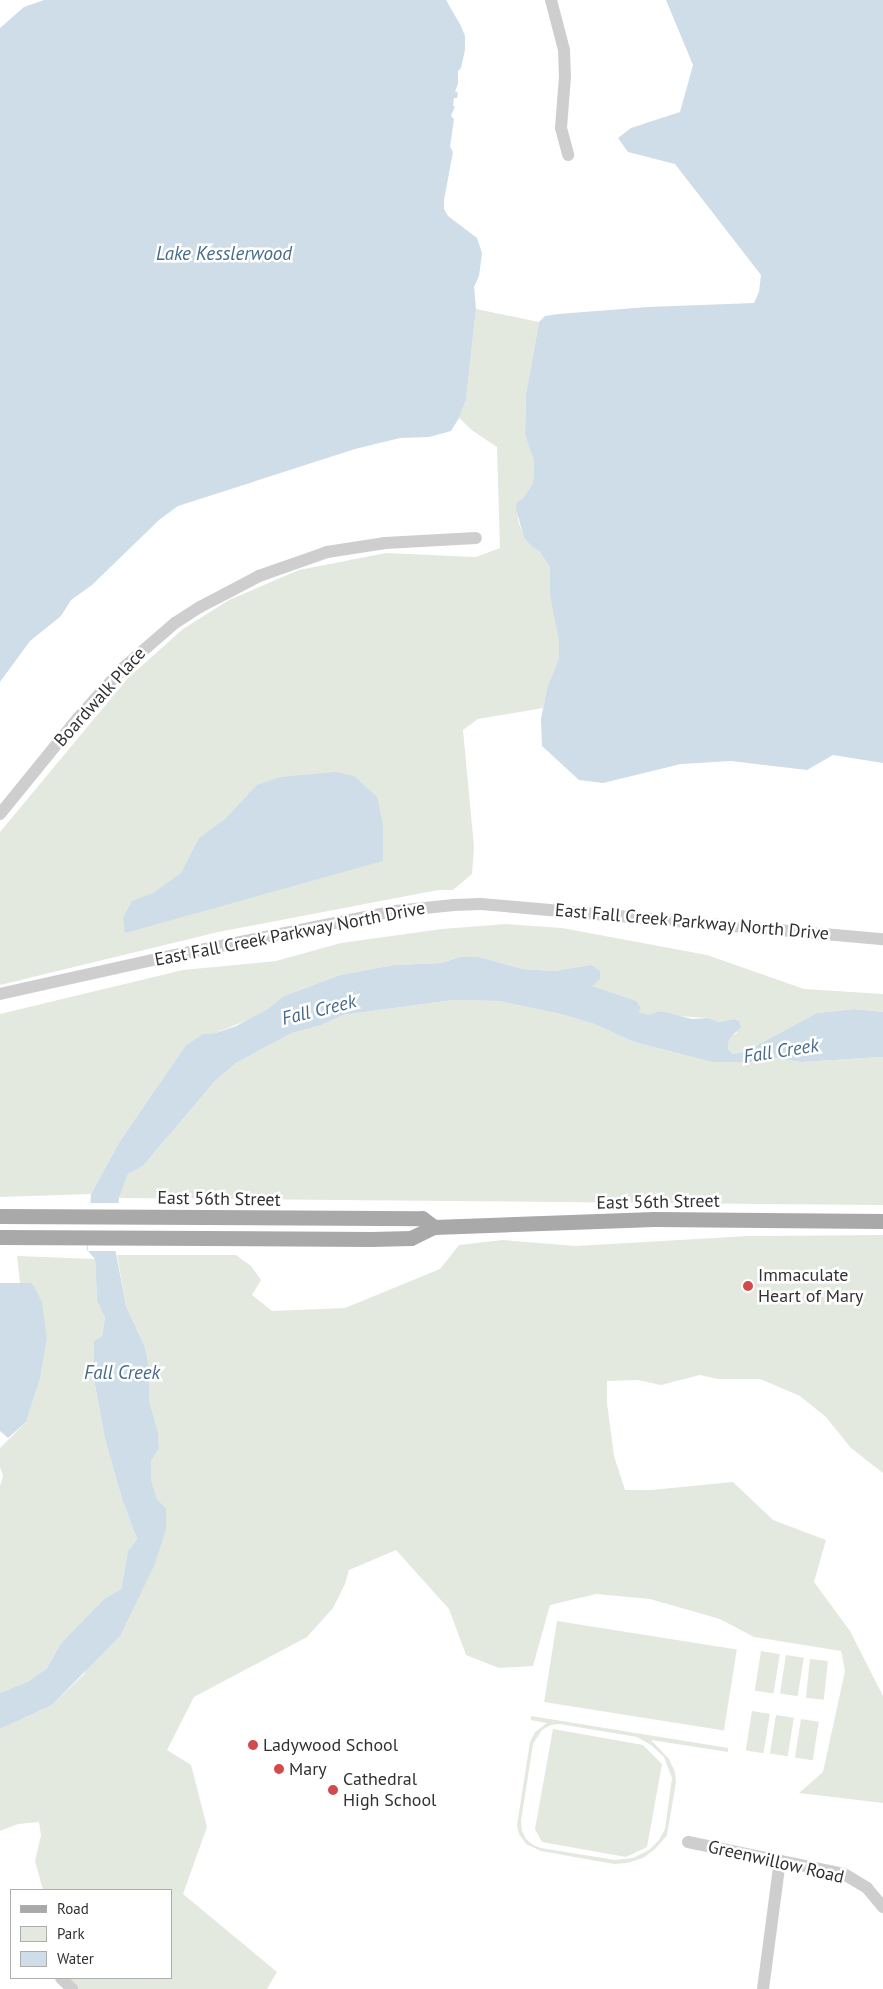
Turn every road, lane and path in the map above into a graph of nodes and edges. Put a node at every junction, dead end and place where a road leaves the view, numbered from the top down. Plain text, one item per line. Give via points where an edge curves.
1 (551, 0) edge
2 (568, 155) dead end
3 (476, 538) dead end
4 (0, 814) edge
5 (883, 939) edge
6 (0, 994) edge
7 (0, 1216) edge
8 (883, 1221) edge
9 (434, 1227) junction
10 (0, 1237) edge
11 (688, 1842) dead end
12 (780, 1860) junction
13 (883, 1907) edge
14 (62, 1979) edge
15 (72, 1989) edge
16 (763, 1989) edge

1 - 2 street via 564,50 561,128
3 - 4 street, Boardwalk Place via 386,543 328,552 260,576 208,602 174,623 123,668
5 - 6 street, East Fall Creek Parkway North Drive via 481,904 454,905 396,911
7 - 9 main road, East 56th Street via 422,1218
8 - 9 main road, East 56th Street via 654,1219
9 - 10 main road, East 56th Street via 411,1238
11 - 12 street, Greenwillow Road
12 - 13 street, Greenwillow Road via 844,1874 870,1892
12 - 16 street
14 - 15 street

